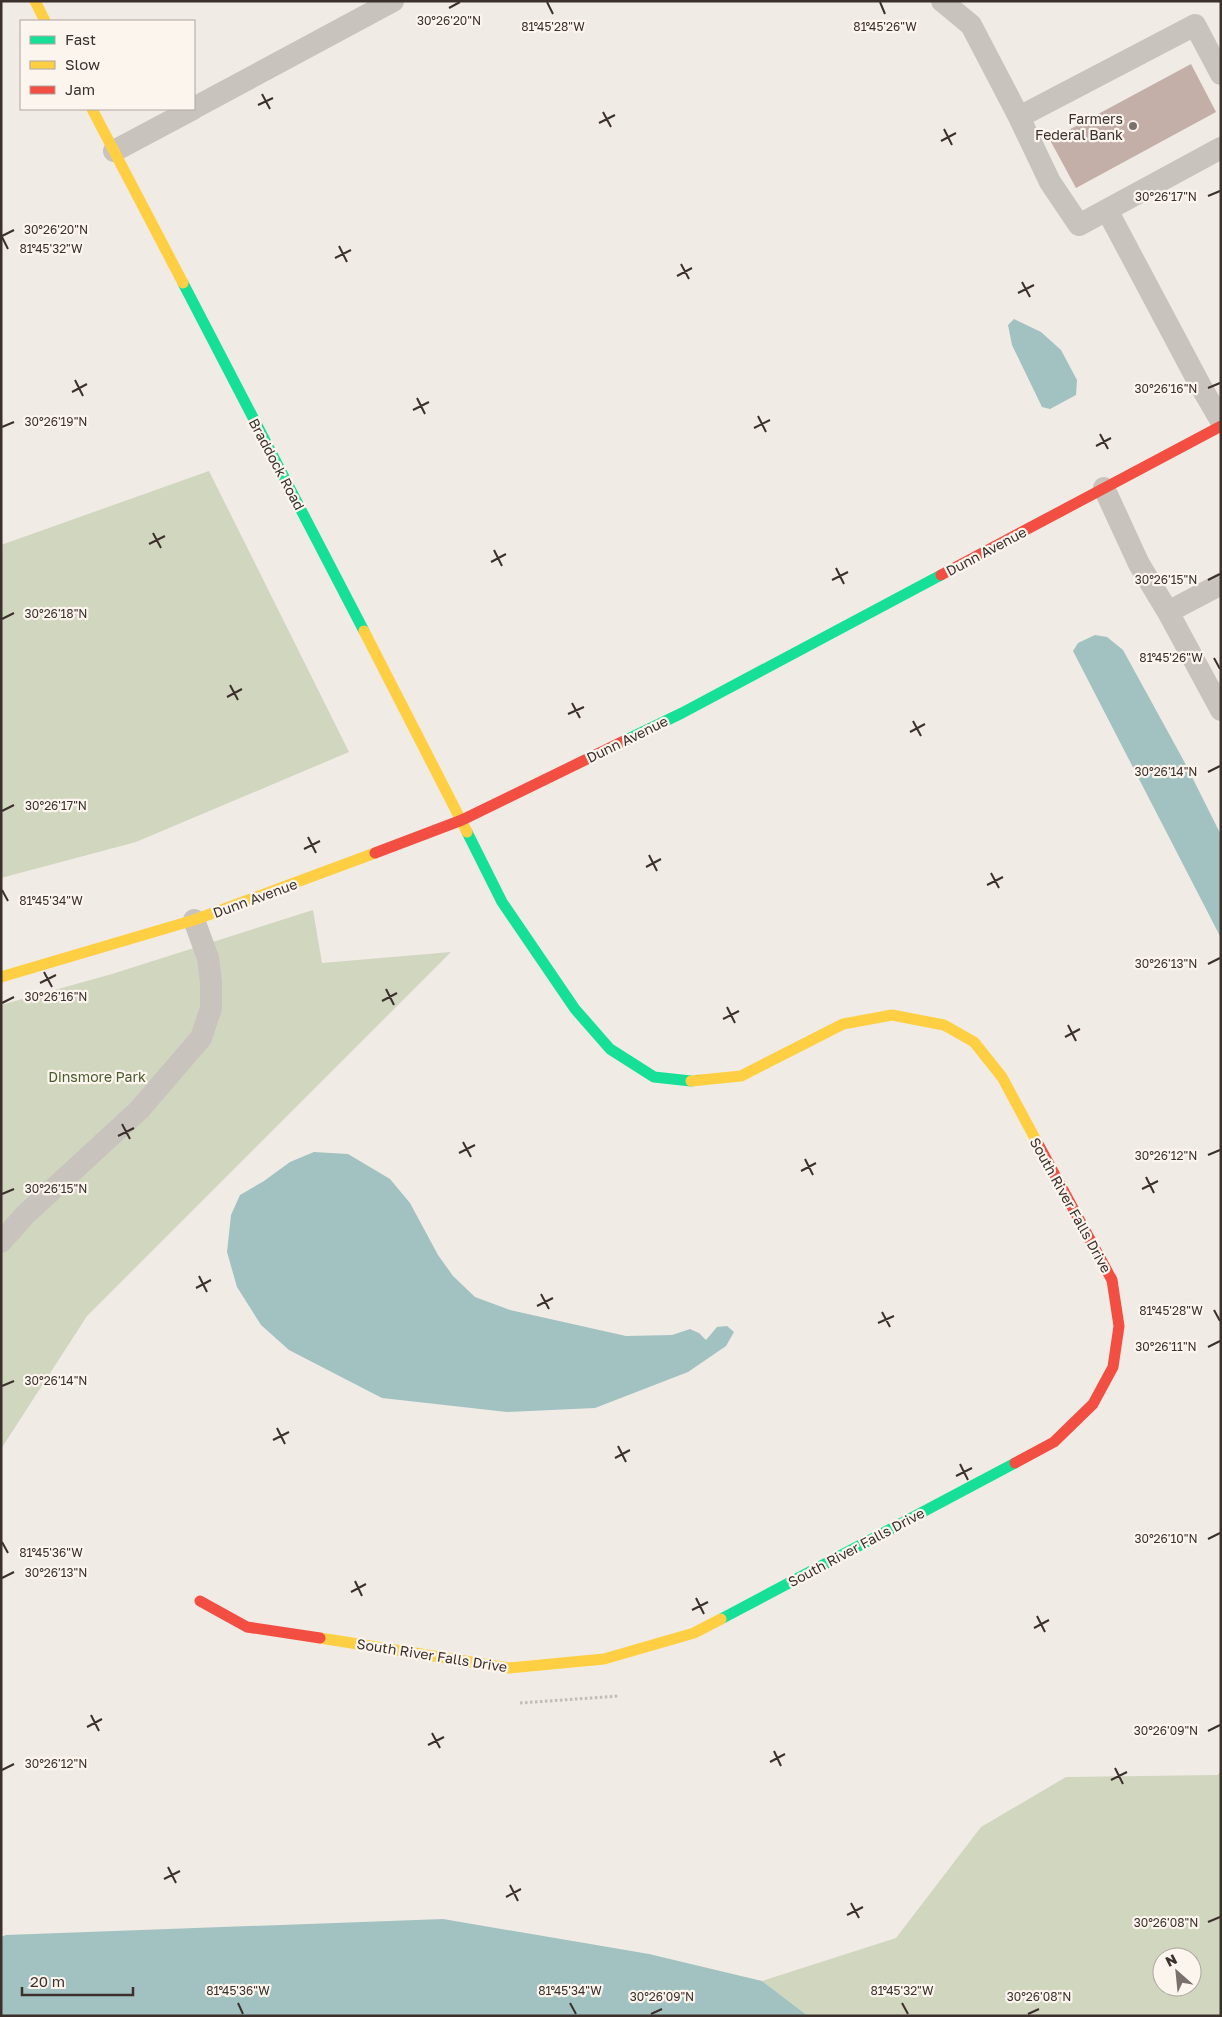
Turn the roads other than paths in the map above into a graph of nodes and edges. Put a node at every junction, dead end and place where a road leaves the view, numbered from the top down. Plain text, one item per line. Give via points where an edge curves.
1 (34, 1) edge
2 (393, 1) edge
3 (942, 1) edge
4 (44, 20) edge
5 (1221, 74) edge
6 (195, 107) edge
7 (93, 110) edge
8 (189, 110) edge
9 (1019, 117) junction
10 (1221, 148) edge
11 (114, 151) junction
12 (1108, 210) junction
13 (1221, 421) edge
14 (1221, 426) edge
15 (1104, 488) junction
16 (1221, 584) edge
17 (1168, 612) junction
18 (1220, 709) edge
19 (462, 820) junction
20 (194, 920) junction
21 (1, 976) edge
22 (1, 1242) edge
23 (200, 1601) dead end

1 - 4 street
2 - 6 lane
3 - 9 lane via 971,24
5 - 9 lane via 1195,25
7 - 11 street, Braddock Road
8 - 11 lane
9 - 12 lane via 1050,182 1079,225
10 - 12 lane
11 - 19 street, Braddock Road
12 - 13 lane
14 - 15 street, Dunn Avenue
15 - 17 lane via 1139,564
15 - 19 street, Dunn Avenue via 682,713
16 - 17 lane
17 - 18 lane
19 - 20 street, Dunn Avenue
19 - 23 street, South River Falls Drive via 502,902 575,1009 610,1049 654,1077 696,1081 741,1076 843,1024 892,1015 944,1025 974,1042 1002,1077 1112,1280 1119,1326 1113,1367 1093,1404 1054,1442 694,1632 604,1659 509,1668 247,1626
20 - 21 street, Dunn Avenue
20 - 22 lane via 208,958 211,982 211,1008 200,1038 139,1110 25,1215

